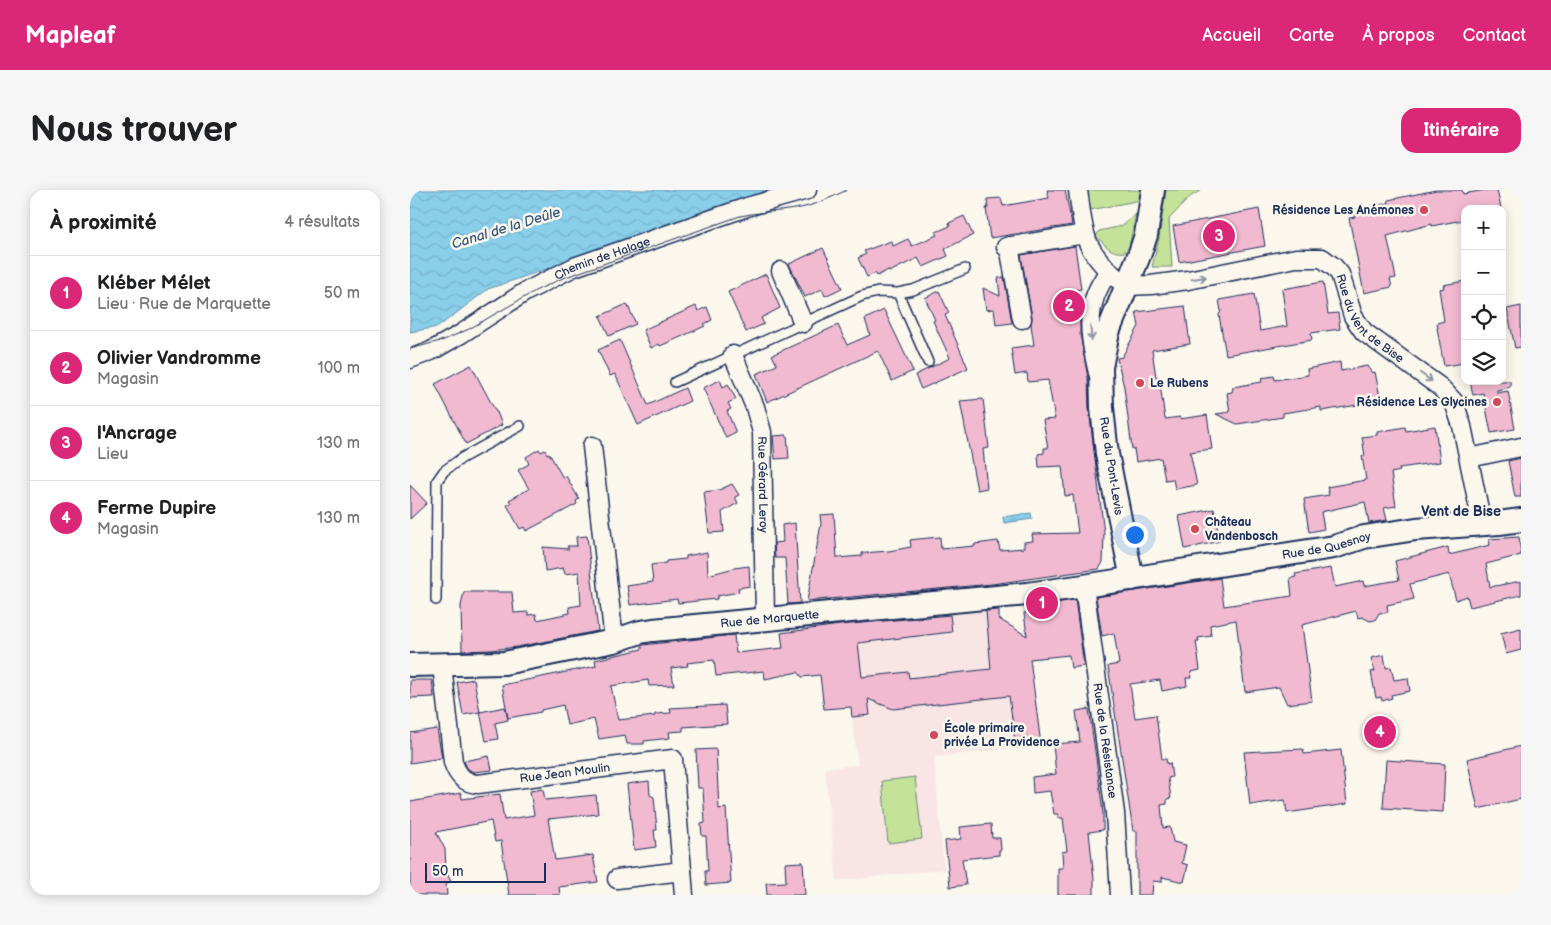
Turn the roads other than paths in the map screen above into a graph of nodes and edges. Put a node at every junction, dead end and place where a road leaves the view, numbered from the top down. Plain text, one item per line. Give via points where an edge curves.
1 (807, 190) edge
2 (1078, 190) edge
3 (1153, 190) edge
4 (1085, 234) junction
5 (965, 269) dead end
6 (781, 271) dead end
7 (1109, 271) junction
8 (1128, 286) junction
9 (898, 293) junction
10 (1022, 319) dead end
11 (803, 322) junction
12 (733, 355) junction
13 (410, 359) edge
14 (928, 362) dead end
15 (675, 382) dead end
16 (1100, 383) junction
17 (520, 426) dead end
18 (592, 446) dead end
19 (1521, 447) edge
20 (1469, 458) junction
21 (1521, 520) edge
22 (1482, 524) junction
23 (1132, 578) junction
24 (1084, 586) junction
25 (436, 600) dead end
26 (765, 619) junction
27 (614, 641) junction
28 (410, 665) edge
29 (442, 665) junction
30 (682, 872) junction
31 (617, 879) dead end
32 (684, 895) edge
33 (1120, 895) edge

1 - 13 street, Chemin de Halage via 747,207 574,267 524,292 441,346
2 - 4 street
3 - 8 street, Rue du Pont-Levis via 1146,235
4 - 7 street via 1091,249
4 - 10 street via 1008,246
5 - 9 lane
6 - 11 street
7 - 8 street
7 -> 16 street, Rue du Pont-Levis via 1091,306 1091,332
8 - 16 street, Rue du Pont-Levis via 1108,332
8 -> 20 street, Rue du Vent de Bise via 1188,280 1296,258 1322,258 1340,274 1353,316 1364,332 1440,387 1454,402
9 - 11 lane via 869,294
9 - 14 lane
11 - 12 lane
12 - 15 lane
12 - 26 street, Rue Gérard Leroy via 762,432
16 - 23 street, Rue du Pont-Levis via 1106,454
17 - 25 lane via 462,458 444,470 437,481
18 - 27 street
19 - 20 street
20 - 22 street, Rue du Vent de Bise
21 - 22 street, Rue de Quesnoy
22 - 23 street, Rue de Quesnoy via 1364,537 1334,547
23 - 24 street, Rue de Marquette
24 - 26 street, Rue de Marquette via 954,602
24 - 33 street, Rue de la Résistance via 1115,813
26 - 27 street, Rue de Marquette via 653,630
27 - 29 street, Rue de Marquette via 504,664
28 - 29 street, Rue de Marquette
29 - 30 street, Rue Jean Moulin via 453,762 457,773 467,782 478,784 673,759
30 - 31 street
30 - 32 street, Rue Jean Moulin

